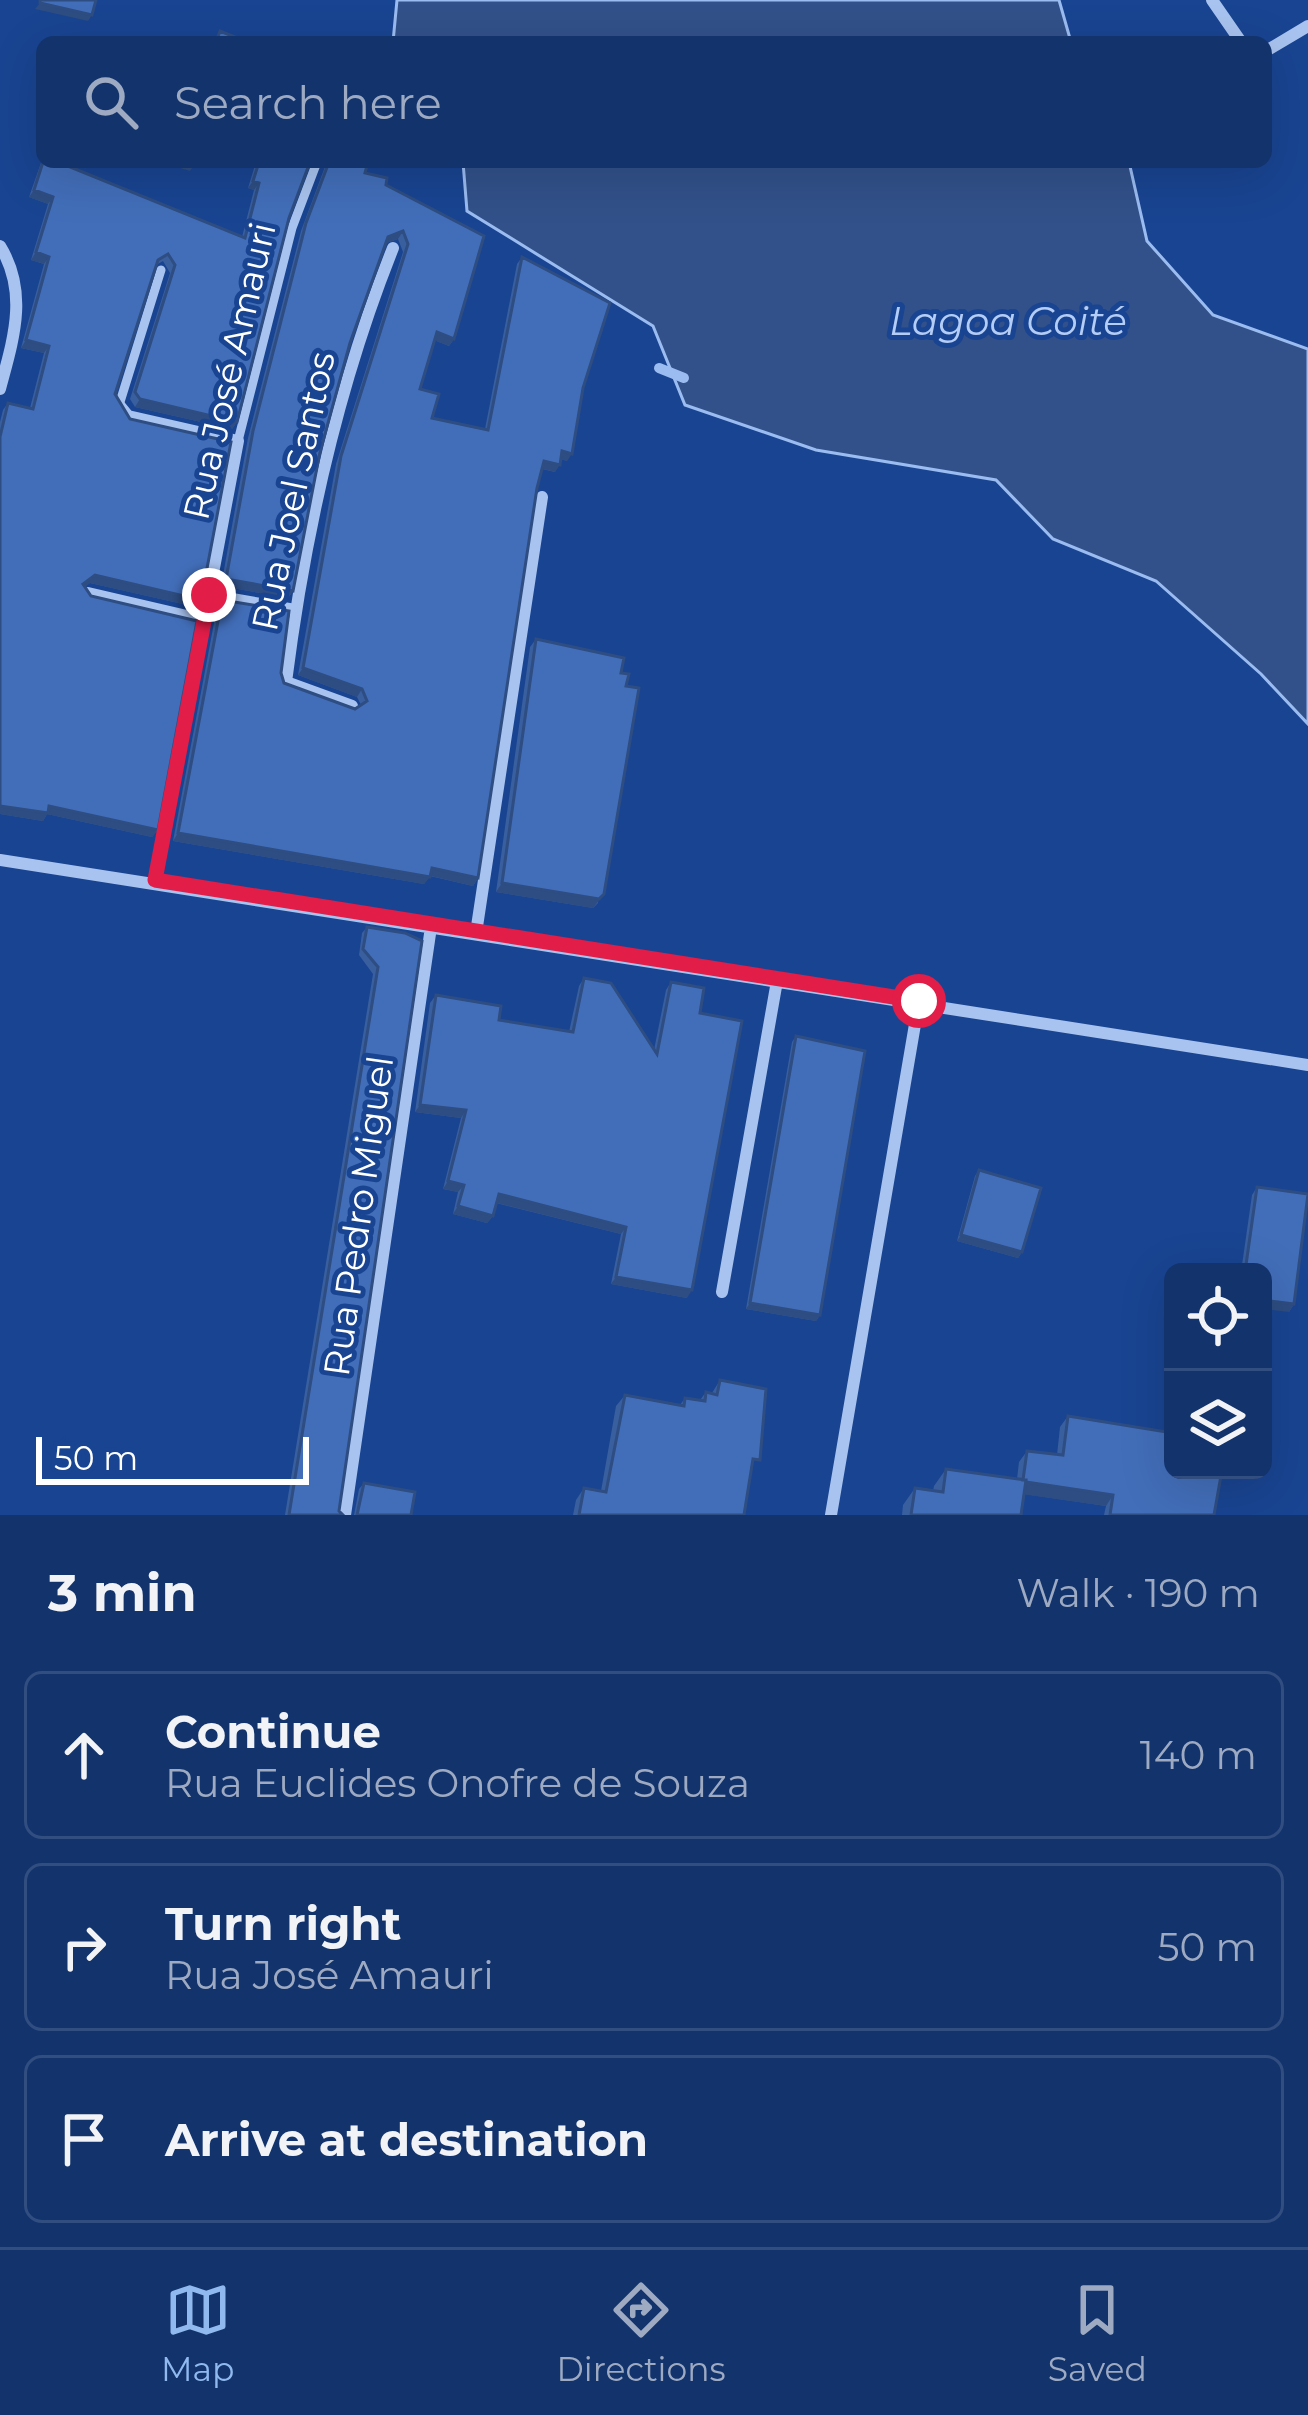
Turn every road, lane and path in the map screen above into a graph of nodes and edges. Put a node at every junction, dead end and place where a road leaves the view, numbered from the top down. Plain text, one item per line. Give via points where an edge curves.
1 (1212, 0) edge
2 (1308, 26) edge
3 (1237, 36) edge
4 (1272, 47) edge
5 (315, 168) edge
6 (0, 246) edge
7 (393, 248) edge
8 (161, 270) edge
9 (0, 389) edge
10 (120, 403) joint
11 (238, 441) junction
12 (542, 497) edge
13 (88, 593) edge
14 (209, 595) junction
15 (295, 610) junction
16 (204, 620) junction
17 (352, 706) edge
18 (0, 860) edge
19 (155, 880) junction
20 (431, 927) junction
21 (476, 933) junction
22 (777, 981) junction
23 (919, 1001) junction
24 (1308, 1065) edge
25 (722, 1292) dead end
26 (345, 1515) edge
27 (831, 1515) edge

1 - 3 street
2 - 4 street
5 - 11 lane, Rua José Amauri
6 - 9 street via 19,315
7 - 15 street, Rua Joel Santos via 352,350
8 - 10 lane
10 - 11 street via 128,416
11 - 14 street, Rua José Amauri
12 - 21 street
13 - 16 street
14 - 15 street
14 - 16 street, Rua José Amauri
15 - 17 street, Rua Joel Santos via 286,682
16 - 19 street, Rua José Amauri
18 - 19 street
19 - 20 street
20 - 21 street
20 - 26 street, Rua Pedro Miguel
21 - 22 street
22 - 23 street
22 - 25 street
23 - 24 street
23 - 27 street

